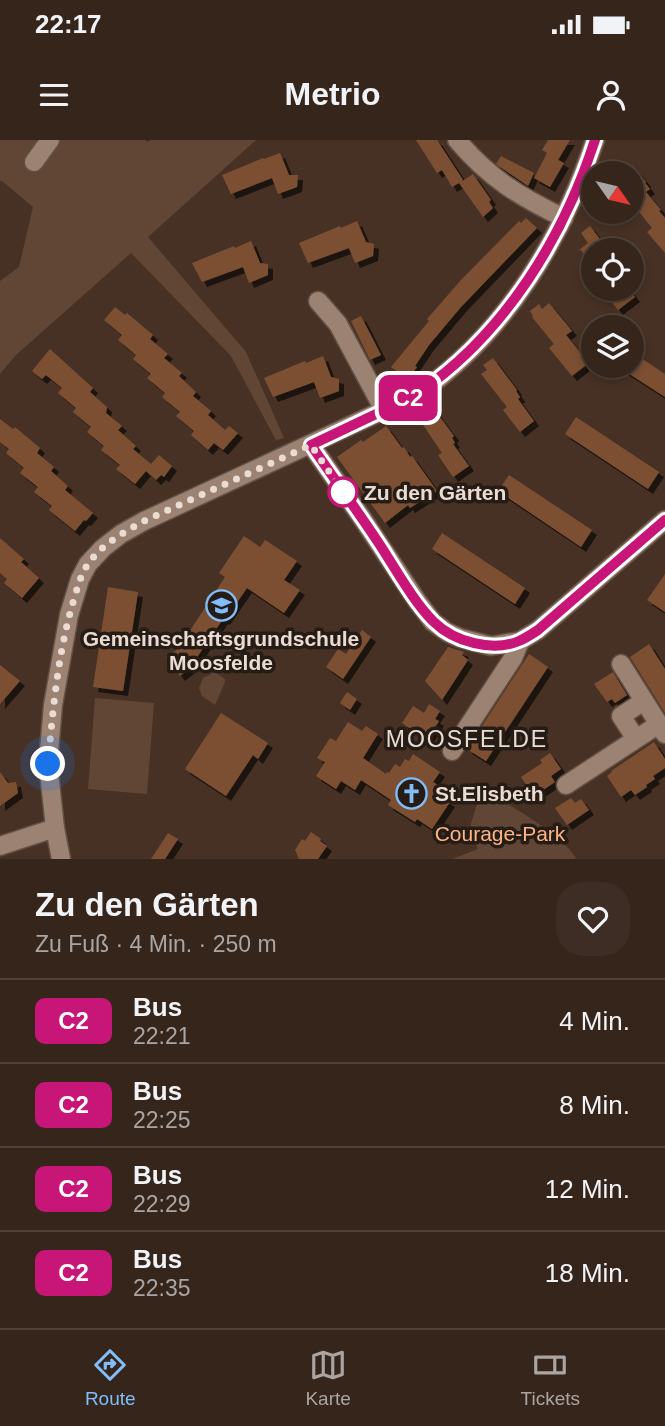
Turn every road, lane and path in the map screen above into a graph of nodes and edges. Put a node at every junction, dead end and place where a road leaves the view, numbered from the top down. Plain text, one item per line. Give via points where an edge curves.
1 (50, 140) edge
2 (457, 140) edge
3 (595, 140) edge
4 (34, 162) dead end
5 (565, 218) junction
6 (318, 301) dead end
7 (384, 410) junction
8 (311, 445) junction
9 (665, 520) edge
10 (520, 641) junction
11 (621, 664) dead end
12 (645, 701) junction
13 (662, 729) edge
14 (636, 739) junction
15 (452, 751) dead end
16 (566, 785) dead end
17 (55, 828) junction
18 (0, 846) edge
19 (61, 859) edge

1 - 4 street
2 - 5 street via 495,179
3 - 5 street
5 - 7 street via 526,282 483,336 420,392
6 - 7 street via 338,324
7 - 8 street
8 - 10 street via 433,622 475,643 491,646
8 - 17 street via 144,521 121,534 88,564 69,615 53,705 48,764
9 - 10 street
10 - 15 street
11 - 12 street
12 - 13 street
12 - 14 street via 621,716
13 - 14 street
14 - 16 street
17 - 18 street
17 - 19 street

